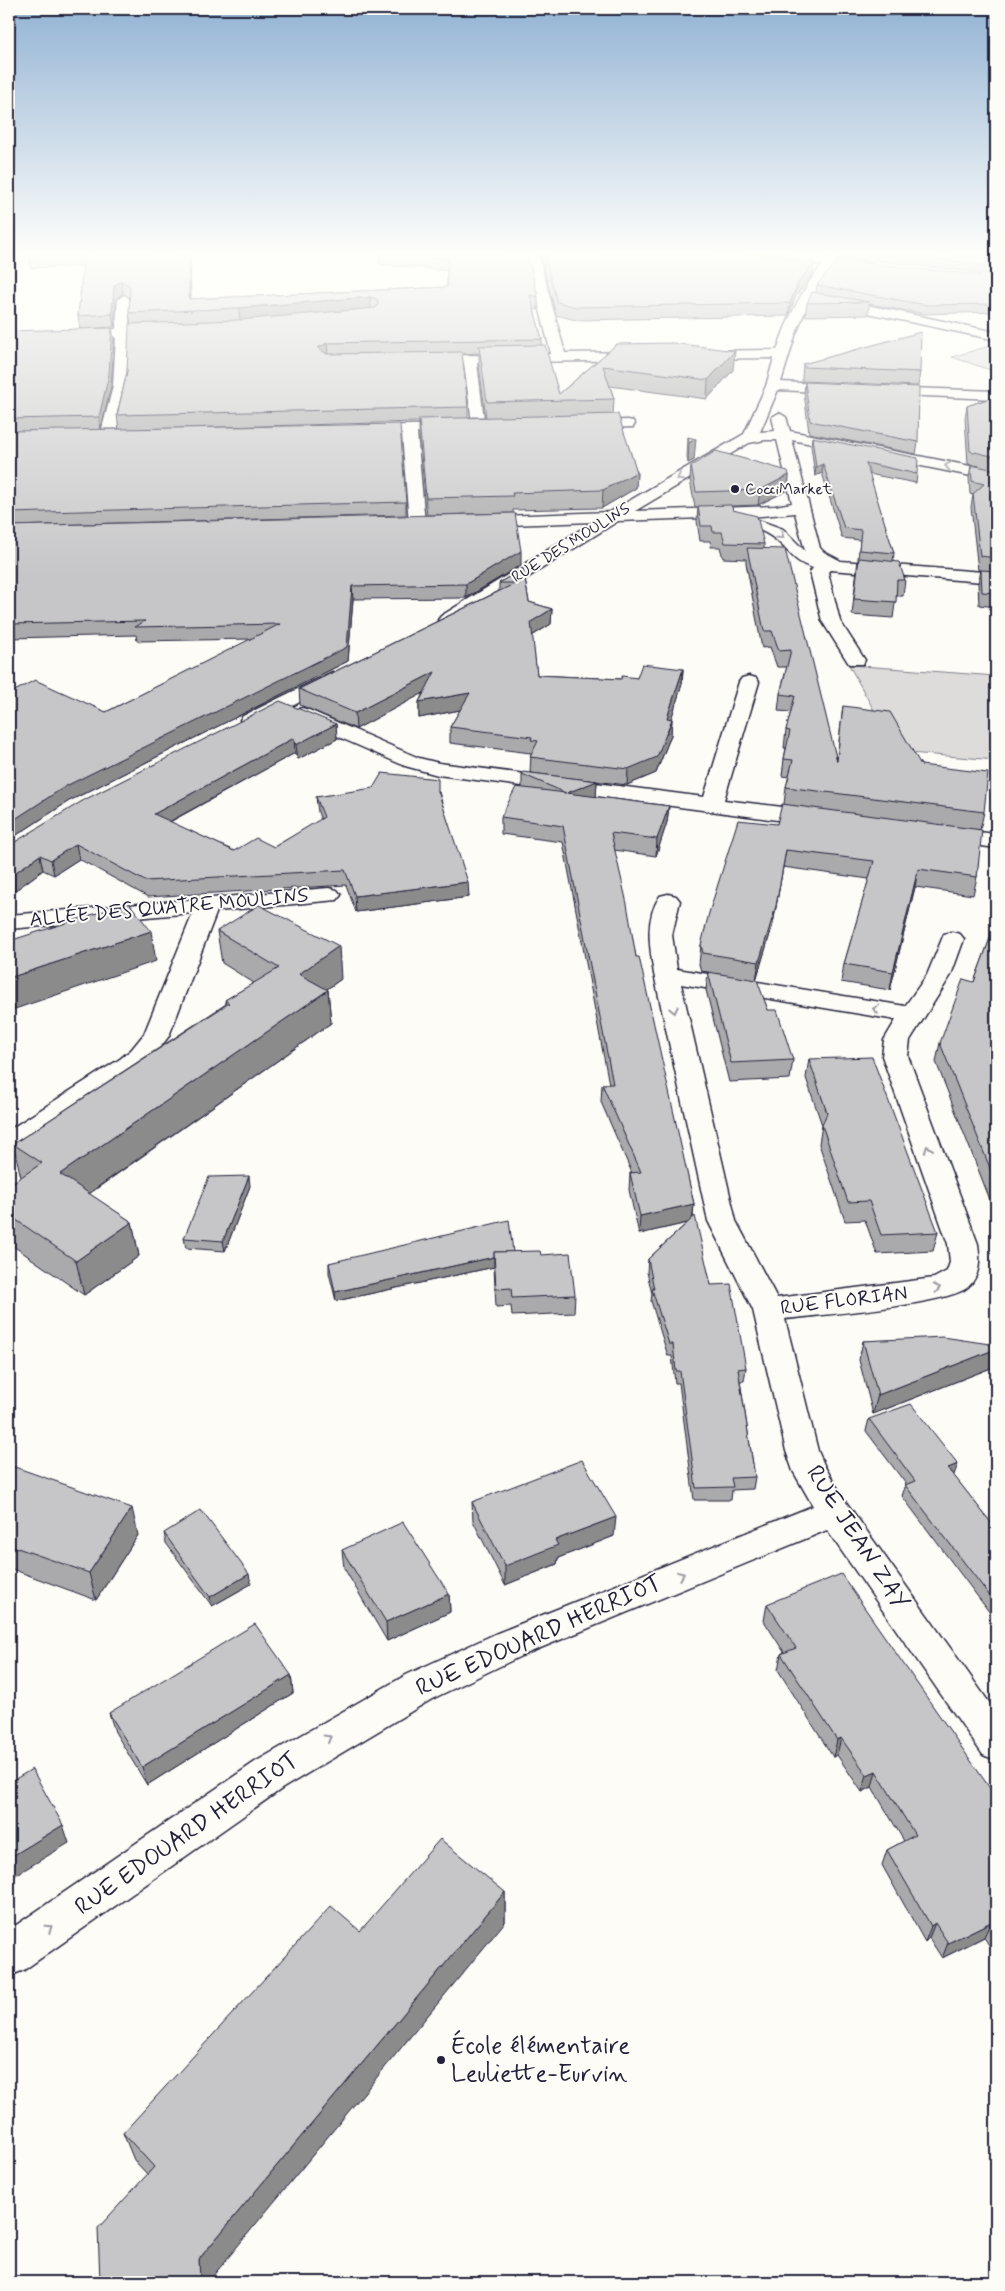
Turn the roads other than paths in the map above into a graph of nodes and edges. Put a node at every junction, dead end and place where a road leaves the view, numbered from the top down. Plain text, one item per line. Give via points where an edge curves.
1 (121, 361) edge
2 (470, 361) edge
3 (780, 361) edge
4 (773, 386) junction
5 (852, 389) edge
6 (871, 390) edge
7 (996, 395) edge
8 (628, 424) dead end
9 (568, 425) edge
10 (409, 429) junction
11 (351, 430) edge
12 (127, 435) edge
13 (742, 442) junction
14 (784, 442) junction
15 (996, 476) edge
16 (799, 506) junction
17 (702, 514) junction
18 (613, 517) junction
19 (464, 521) edge
20 (436, 522) edge
21 (397, 523) edge
22 (416, 523) junction
23 (826, 563) junction
24 (996, 578) edge
25 (432, 628) edge
26 (856, 660) dead end
27 (350, 669) edge
28 (749, 682) dead end
29 (280, 705) junction
30 (236, 727) edge
31 (712, 805) junction
32 (840, 822) edge
33 (928, 833) edge
34 (996, 841) edge
35 (329, 895) dead end
36 (668, 901) dead end
37 (208, 905) junction
38 (9, 922) edge
39 (952, 939) dead end
40 (666, 974) junction
41 (912, 1016) junction
42 (9, 1143) edge
43 (768, 1310) junction
44 (834, 1512) junction
45 (996, 1743) edge
46 (9, 1955) edge

1 - 12 street via 120,390 103,436
2 - 10 street via 486,427
3 - 4 street, RUE DES MOULINS
4 - 5 street
4 - 13 street, RUE DES MOULINS via 755,428
4 - 14 street
6 - 7 street
8 - 9 street
10 - 11 street
10 - 22 street
13 - 14 street via 758,436
13 -> 18 street, RUE DES MOULINS
15 -> 14 street
14 - 16 street
16 - 17 street via 775,512
16 - 23 street via 812,549
17 - 18 street
17 -> 23 street via 766,527 784,538 798,556
18 - 19 street
18 - 25 street, RUE DES MOULINS
20 - 22 street
21 - 22 street
23 - 24 street
23 - 26 street via 819,572 828,614 834,629
27 - 29 street
28 - 31 street
29 - 30 street
29 - 31 street via 412,762 438,769
31 - 32 street
33 - 34 street
35 - 37 street, ALLÉE DES QUATRE MOULINS
36 - 40 street, RUE FLORIAN via 660,935
37 - 38 street, ALLÉE DES QUATRE MOULINS
37 - 42 street via 156,1036 148,1047 130,1065
39 - 41 street, RUE FLORIAN via 939,975
41 -> 40 street
40 -> 43 street, RUE FLORIAN via 722,1221
43 -> 41 street, RUE FLORIAN via 935,1289 951,1284 965,1269 963,1244 895,1056 897,1040
43 - 44 street, RUE JEAN ZAY via 802,1450 810,1471
44 - 45 street, RUE JEAN ZAY
46 -> 44 street, RUE EDOUARD HERRIOT via 270,1774 420,1687 508,1645

